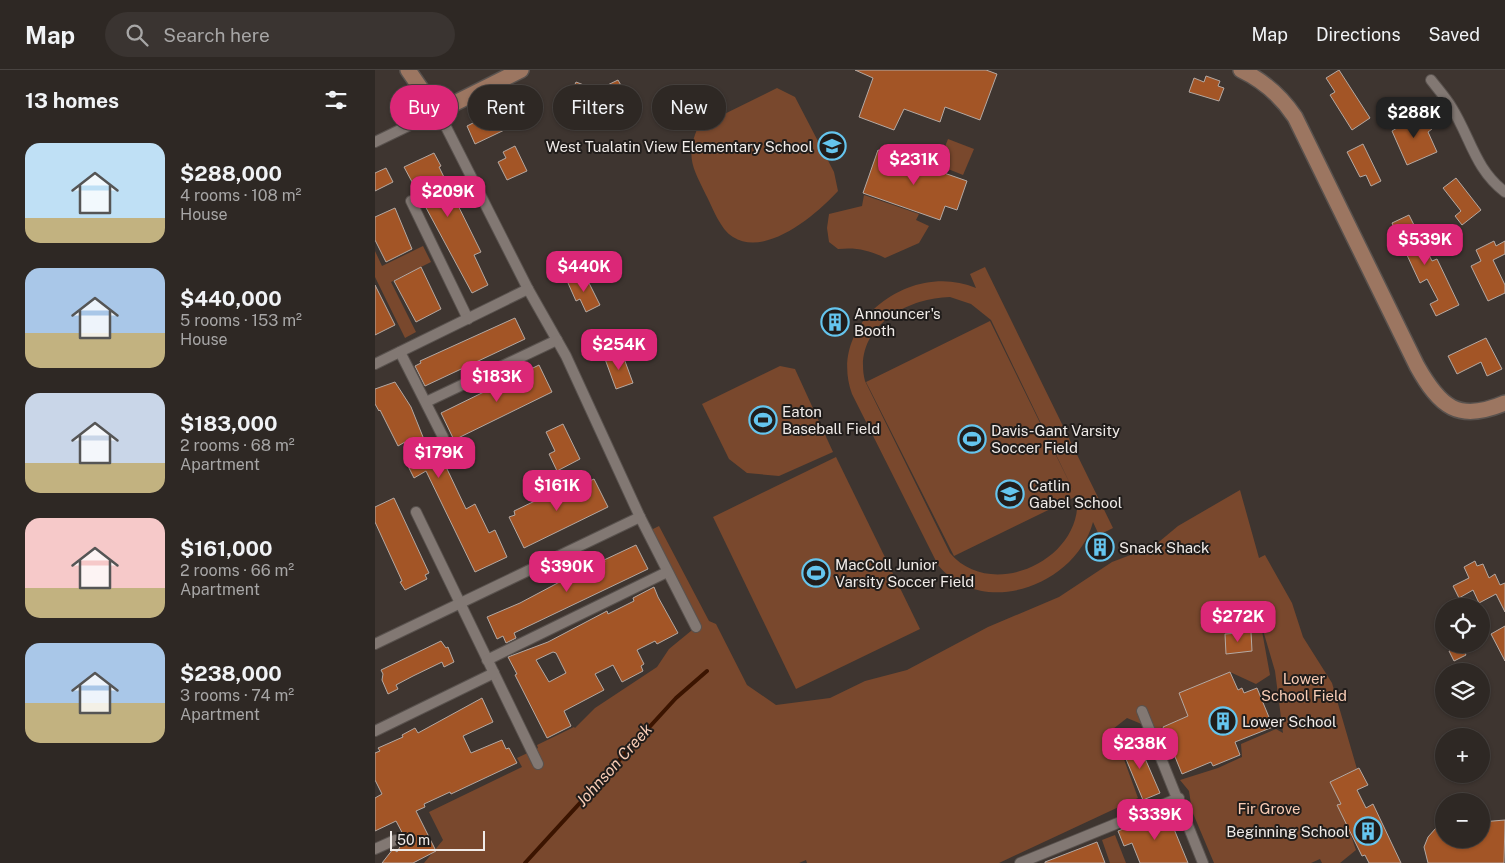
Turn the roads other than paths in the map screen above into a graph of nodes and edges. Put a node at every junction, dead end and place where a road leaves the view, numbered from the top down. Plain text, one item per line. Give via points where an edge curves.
1 (408, 70) edge
2 (521, 70) edge
3 (1241, 70) edge
4 (1431, 80) dead end
5 (418, 85) edge
6 (458, 102) edge
7 (400, 130) edge
8 (446, 130) edge
9 (375, 142) edge
10 (1505, 192) edge
11 (411, 202) dead end
12 (528, 288) junction
13 (468, 319) junction
14 (557, 340) junction
15 (401, 352) junction
16 (375, 364) edge
17 (426, 402) junction
18 (1505, 403) edge
19 (443, 437) dead end
20 (416, 512) dead end
21 (640, 517) junction
22 (667, 572) junction
23 (460, 604) junction
24 (696, 628) dead end
25 (375, 644) edge
26 (487, 660) junction
27 (494, 673) junction
28 (1142, 711) dead end
29 (375, 731) edge
30 (538, 764) dead end
31 (1179, 798) junction
32 (395, 840) dead end
33 (375, 849) edge
34 (1020, 863) edge
35 (1203, 863) edge

1 - 5 street
2 - 6 street
3 - 18 street via 1278,95 1295,117 1417,366 1438,399 1454,409 1468,412
4 - 10 street via 1452,108 1481,167
7 - 9 street
8 - 12 street
11 - 13 street
12 - 13 street
12 - 14 street
13 - 15 street
14 - 17 street
14 - 21 street
15 - 16 street
15 - 17 street
17 - 19 street
20 - 23 street
21 - 22 street
21 - 23 street
22 - 24 street
22 - 26 street
23 - 25 street
23 - 26 street
26 - 27 street
27 - 29 street
27 - 30 street
28 - 31 street
31 - 34 street
31 - 35 street
32 - 33 street

